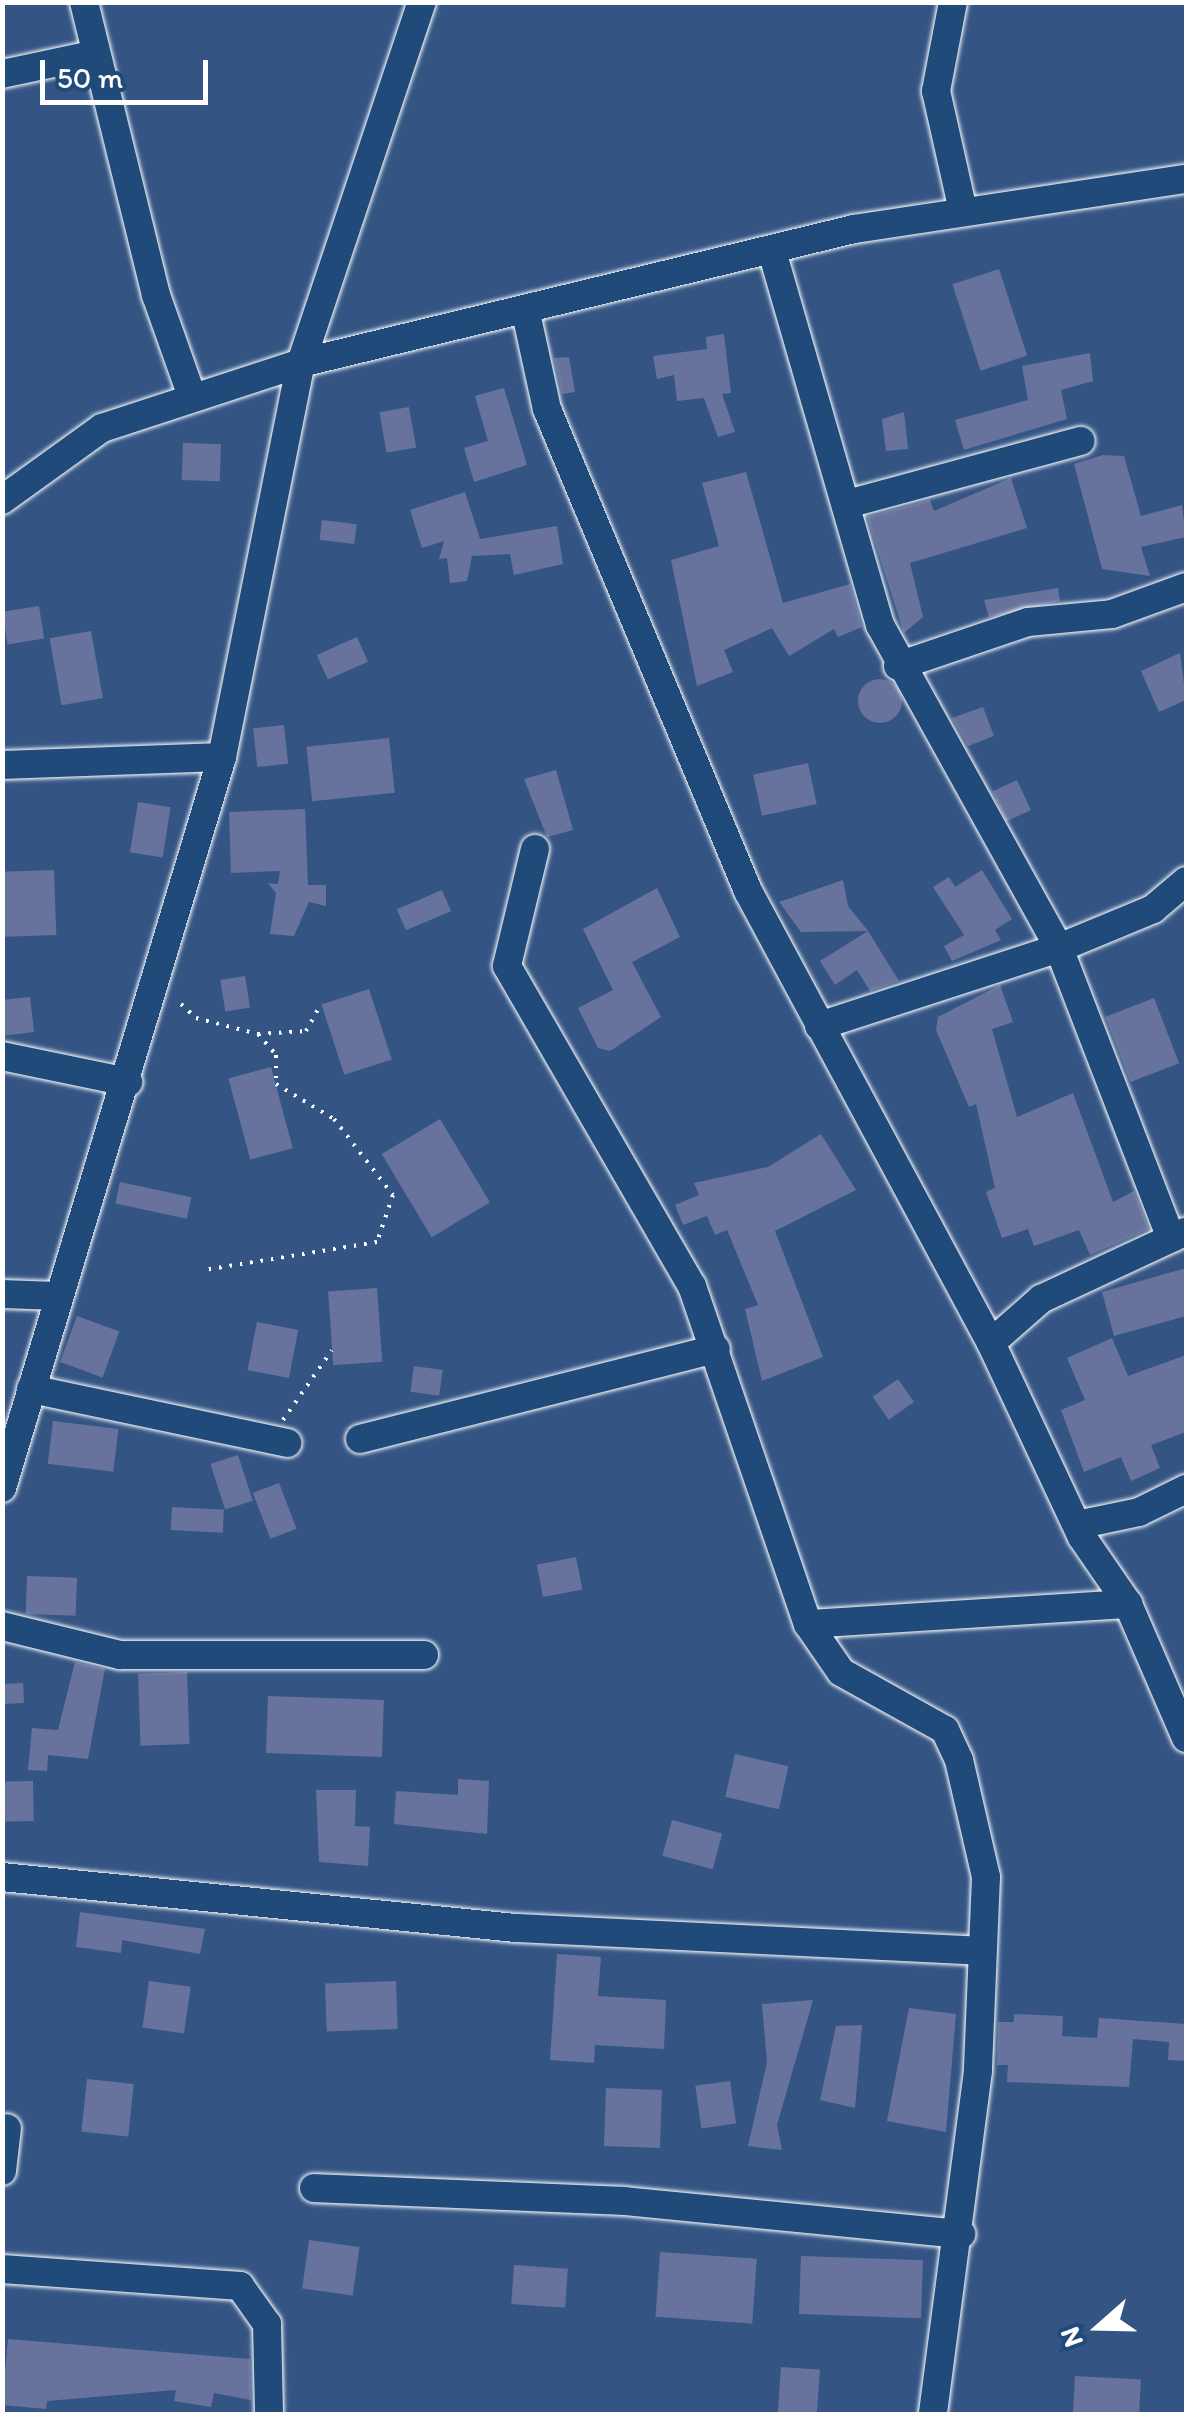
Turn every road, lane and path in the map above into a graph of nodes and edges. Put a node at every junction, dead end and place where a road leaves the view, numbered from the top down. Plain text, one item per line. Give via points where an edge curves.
1 (84, 2) edge
2 (953, 2) edge
3 (415, 7) edge
4 (96, 54) junction
5 (2, 74) edge
6 (1186, 179) edge
7 (963, 211) junction
8 (772, 251) junction
9 (526, 313) junction
10 (300, 363) junction
11 (190, 394) junction
12 (1081, 441) dead end
13 (2, 500) edge
14 (847, 504) junction
15 (1186, 587) edge
16 (898, 666) junction
17 (222, 757) junction
18 (2, 765) edge
19 (535, 849) dead end
20 (1186, 881) edge
21 (1059, 948) junction
22 (182, 1004) dead end
23 (322, 1004) dead end
24 (818, 1026) junction
25 (258, 1034) junction
26 (2, 1056) edge
27 (128, 1082) junction
28 (1179, 1235) edge
29 (204, 1270) dead end
30 (2, 1294) edge
31 (57, 1296) junction
32 (991, 1342) junction
33 (716, 1349) junction
34 (332, 1350) dead end
35 (30, 1389) junction
36 (360, 1440) dead end
37 (280, 1442) joint
38 (2, 1488) edge
39 (1186, 1489) edge
40 (1076, 1525) junction
41 (1128, 1604) junction
42 (808, 1624) junction
43 (2, 1626) edge
44 (424, 1655) dead end
45 (1186, 1738) edge
46 (2, 1877) edge
47 (980, 1951) junction
48 (7, 2128) dead end
49 (2, 2170) edge
50 (314, 2188) dead end
51 (961, 2234) junction
52 (2, 2269) edge
53 (269, 2414) edge
54 (932, 2414) edge

1 - 4 street
2 - 7 street via 936,91
3 - 10 street
4 - 5 street
4 - 11 street
6 - 7 street
7 - 8 street
8 - 9 street
8 - 14 street
9 - 10 street
9 - 24 street via 547,409 620,589 748,891
10 - 11 street
10 - 17 street
11 - 13 street via 102,428
12 - 14 street
14 - 16 street
15 - 16 street via 1112,614 1028,622
16 - 21 street
17 - 18 street
17 - 27 street
19 - 33 street via 507,966 666,1237
20 - 21 street via 1153,909
21 - 24 street
21 - 28 street
22 - 25 path via 196,1018
23 - 25 path via 306,1032
24 - 32 street
25 - 29 path via 276,1055 276,1084 334,1119 393,1195 391,1218 377,1242 338,1255
26 - 27 street
27 - 31 street
28 - 32 street via 1041,1299
30 - 31 street
31 - 35 street
32 - 40 street
33 - 36 street
33 - 42 street
34 - 37 path
35 - 37 street
35 - 38 street
39 - 40 street via 1139,1512
40 - 41 street
41 - 42 street
41 - 45 street
42 - 47 street via 841,1672 945,1730 986,1877
43 - 44 street via 120,1655
46 - 47 street via 516,1928
47 - 51 street
48 - 49 street
50 - 51 street via 624,2201
51 - 54 street
52 - 53 street via 240,2286 267,2324

